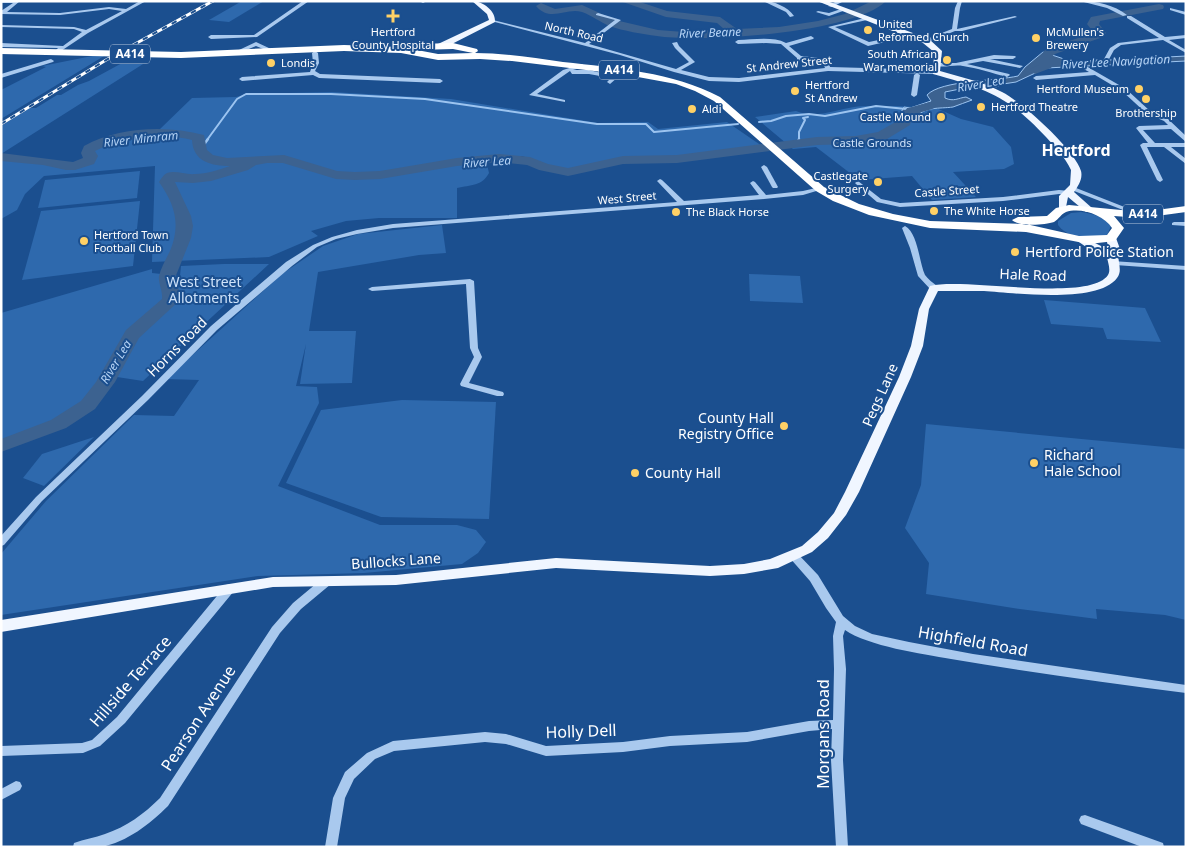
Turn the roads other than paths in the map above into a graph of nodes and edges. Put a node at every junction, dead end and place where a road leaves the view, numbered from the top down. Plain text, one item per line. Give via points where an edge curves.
1 (144, 1) edge
2 (307, 1) edge
3 (475, 1) edge
4 (765, 1) edge
5 (820, 1) edge
6 (842, 1) edge
7 (960, 1) edge
8 (1082, 1) edge
9 (1, 2) edge
10 (18, 2) edge
11 (830, 6) junction
12 (1172, 8) dead end
13 (125, 10) junction
14 (814, 10) dead end
15 (844, 11) junction
16 (2, 13) edge
17 (598, 14) dead end
18 (1186, 14) edge
19 (792, 16) dead end
20 (1015, 17) dead end
21 (865, 19) junction
22 (494, 21) junction
23 (1, 26) edge
24 (954, 30) junction
25 (86, 32) junction
26 (912, 35) junction
27 (254, 36) junction
28 (1186, 36) edge
29 (211, 38) dead end
30 (811, 38) dead end
31 (1166, 40) junction
32 (926, 41) junction
33 (738, 42) dead end
34 (676, 43) dead end
35 (256, 44) junction
36 (1, 45) edge
37 (460, 45) junction
38 (585, 45) junction
39 (786, 45) junction
40 (268, 49) junction
41 (242, 50) junction
42 (434, 50) junction
43 (1, 51) edge
44 (319, 51) junction
45 (1186, 52) edge
46 (59, 54) junction
47 (172, 54) junction
48 (1, 56) edge
49 (452, 57) junction
50 (1013, 57) dead end
51 (800, 58) junction
52 (36, 59) junction
53 (983, 60) junction
54 (554, 62) junction
55 (961, 64) junction
56 (584, 65) junction
57 (1020, 66) dead end
58 (936, 68) junction
59 (828, 69) junction
60 (565, 71) junction
61 (676, 71) junction
62 (807, 71) junction
63 (313, 73) junction
64 (918, 73) junction
65 (1095, 73) junction
66 (1007, 75) dead end
67 (1, 76) edge
68 (1036, 78) dead end
69 (242, 79) dead end
70 (440, 81) dead end
71 (610, 82) dead end
72 (914, 95) dead end
73 (563, 101) dead end
74 (1172, 127) junction
75 (1186, 140) edge
76 (774, 144) junction
77 (1153, 145) junction
78 (1165, 145) junction
79 (1186, 145) edge
80 (1186, 162) edge
81 (764, 167) dead end
82 (1160, 180) dead end
83 (660, 181) dead end
84 (754, 183) dead end
85 (858, 183) dead end
86 (820, 189) junction
87 (778, 192) junction
88 (764, 197) junction
89 (1066, 198) junction
90 (682, 203) junction
91 (1125, 209) dead end
92 (1186, 209) edge
93 (1094, 211) junction
94 (1186, 215) edge
95 (1052, 218) junction
96 (435, 222) joint
97 (1174, 224) dead end
98 (1186, 224) edge
99 (905, 228) dead end
100 (1115, 233) junction
101 (1060, 235) junction
102 (1081, 240) junction
103 (1114, 259) junction
104 (1186, 268) edge
105 (934, 288) junction
106 (372, 289) dead end
107 (500, 394) dead end
108 (1, 544) edge
109 (794, 555) junction
110 (327, 580) junction
111 (230, 588) junction
112 (841, 622) junction
113 (1, 626) edge
114 (1186, 689) edge
115 (839, 724) junction
116 (1, 751) edge
117 (16, 786) dead end
118 (1, 795) edge
119 (1085, 820) dead end
120 (79, 847) edge
121 (331, 847) edge
122 (842, 847) edge
123 (1158, 847) edge

1 - 13 street
2 - 27 street
3 - 22 main road via 490,12
4 - 19 street
5 - 11 main road
6 - 11 street
7 - 24 street
8 - 31 street via 1116,10
9 - 10 street
10 - 16 street
11 - 15 main road
12 - 18 street
13 - 16 street
13 - 25 street
14 - 15 street via 829,14
15 - 21 main road
17 - 38 street via 619,20
20 - 24 street
21 - 26 main road
21 - 26 street via 830,27 865,43
22 - 37 main road
22 - 38 street, North Road
23 - 25 street via 74,28
24 - 32 street
25 - 46 street
26 - 32 main road
27 - 29 street
27 - 35 street
28 - 31 street
30 - 39 street
31 - 45 street
31 - 65 street via 1124,43 1112,49 1106,60 1082,65
32 - 58 main road via 938,51
33 - 39 street via 770,41
34 - 61 street via 692,62
35 - 40 street
35 - 41 street
36 - 46 street
37 - 42 highway
37 - 49 highway via 461,54
37 - 76 highway, A414 via 646,71 686,80 727,98
38 - 61 street, North Road
39 - 51 street
40 - 41 highway, A414
40 - 42 highway, A414 via 349,45
41 - 47 highway, A414
42 - 44 highway, A414
42 - 49 highway via 438,57
43 - 52 highway
44 - 47 highway, A414
44 - 63 street
46 - 47 highway, A414
46 - 52 highway
48 - 52 highway
49 - 54 highway, A414
50 - 53 street
51 - 59 street via 825,60
51 - 62 street via 800,64
52 - 67 street
53 - 55 street
53 - 57 street
54 - 56 highway, A414
54 - 60 street
55 - 58 street, St Andrew Street
55 - 66 street
56 - 60 street
56 - 76 highway, A414 via 652,76 698,90 723,104
58 - 64 street, St Andrew Street
58 - 89 main road via 1007,97 1028,113 1076,169 1077,176
59 - 62 street, St Andrew Street
59 - 64 street, St Andrew Street
60 - 71 street via 614,76
60 - 73 street via 532,95
61 - 62 street, St Andrew Street via 702,78 732,80
63 - 69 street
63 - 70 street via 329,77
64 - 72 street
65 - 68 street
65 - 74 street
74 - 75 street
74 - 77 street via 1139,128
76 - 86 highway, A414
76 - 95 highway, A414 via 830,185 886,209 954,219
77 - 78 street
77 - 82 street via 1143,145
78 - 79 street
78 - 80 street
81 - 87 street
83 - 90 street
84 - 88 street
85 - 89 street, Castle Street via 879,201 900,205 1045,194
86 - 87 street, West Street
86 - 101 highway, A414 via 855,207 907,221 948,226 1013,227
87 - 88 street, West Street
88 - 90 street, West Street
89 - 91 street, Castle Street
89 - 93 highway
89 - 93 main road
89 - 95 highway
90 - 96 street, West Street
92 - 93 highway, A414 via 1142,214
93 - 100 highway via 1112,219
94 - 100 highway, A414 via 1138,222
95 - 101 highway via 1050,223
96 - 108 street, Horns Road via 357,232 323,242 303,254 214,328 39,499
97 - 98 street
99 - 105 street via 922,276
100 - 102 highway via 1094,241
100 - 103 main road, Hale Road
101 - 102 highway
102 - 103 main road
103 - 104 street
103 - 105 main road, Hale Road via 1112,276 1106,283 1077,292
105 - 109 main road, Pegs Lane via 924,309 917,346 905,377 852,492 824,535
106 - 107 street via 470,281 474,348 478,357 464,384
109 - 110 main road, Bullocks Lane via 761,567 710,571 556,564 396,580
109 - 112 street, Highfield Road via 814,578
110 - 111 main road, Bullocks Lane
110 - 120 street, Pearson Avenue via 296,606 276,630 164,802 126,832
111 - 113 main road, Bullocks Lane
111 - 116 street, Hillside Terrace via 121,720 96,743 83,748
112 - 114 street, Highfield Road via 869,636 923,649 1097,678
112 - 115 street, Morgans Road via 838,636
115 - 121 street, Holly Dell via 747,737 546,751 506,739 485,737 392,746 371,756 349,776 339,798
115 - 122 street, Morgans Road via 837,760
117 - 118 street
119 - 123 street

